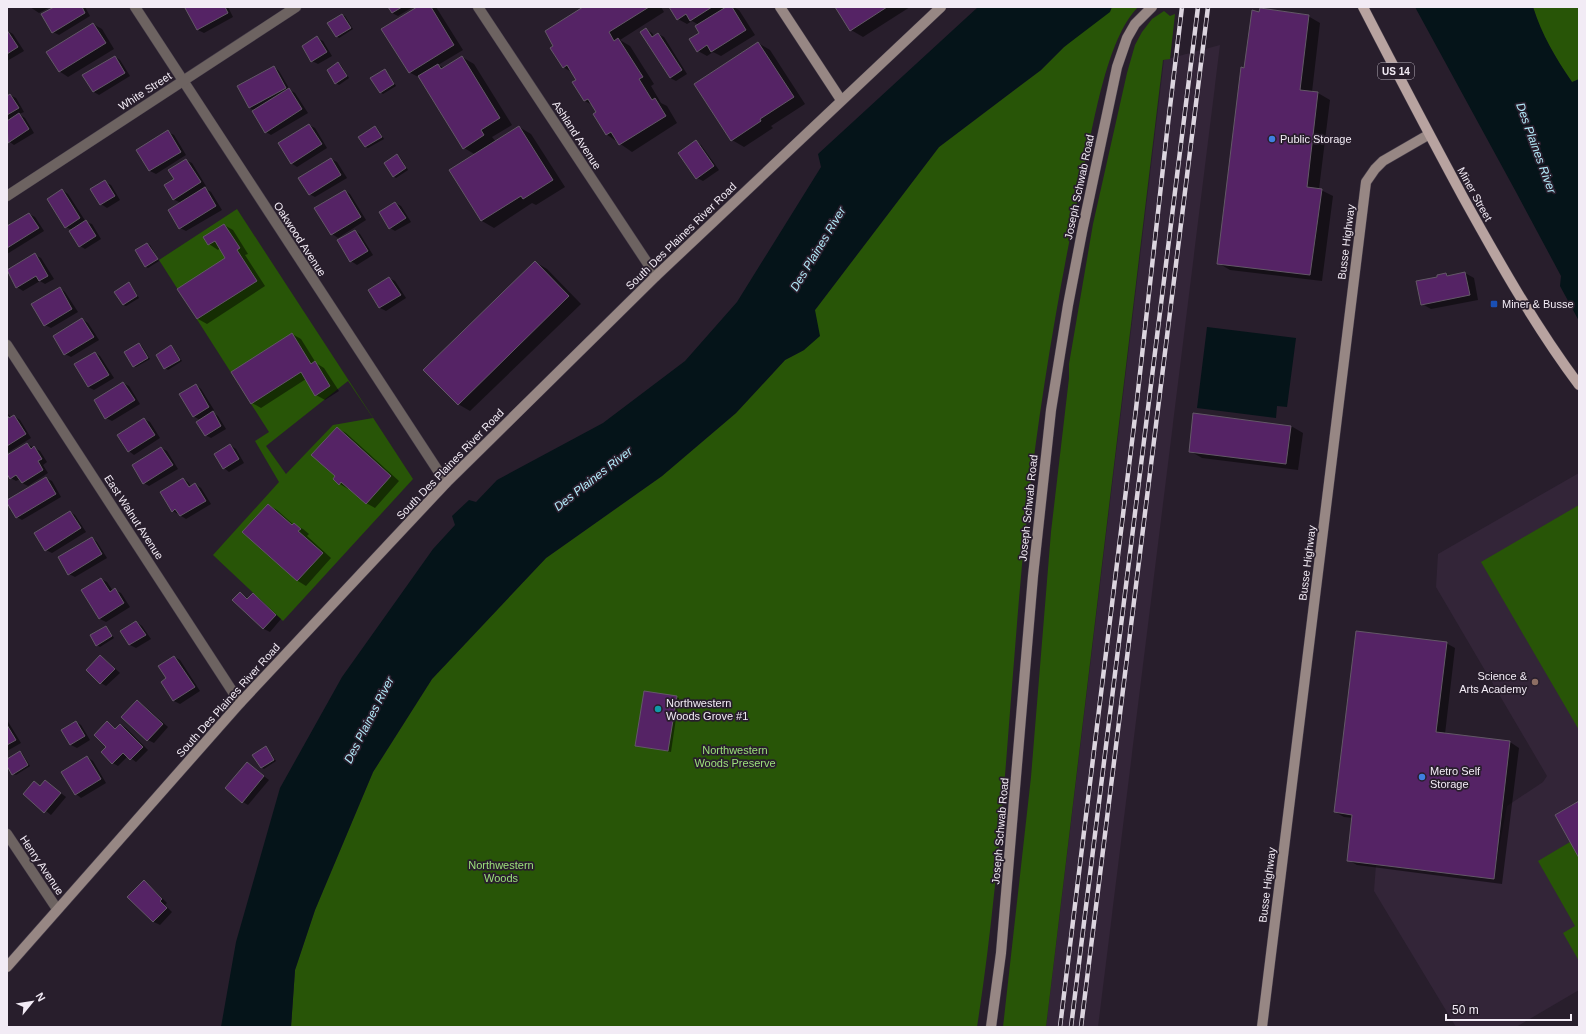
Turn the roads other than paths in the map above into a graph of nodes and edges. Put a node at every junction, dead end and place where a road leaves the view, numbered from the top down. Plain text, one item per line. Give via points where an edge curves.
1 (135, 7) edge
2 (296, 7) edge
3 (478, 7) edge
4 (780, 7) edge
5 (941, 7) edge
6 (1152, 7) edge
7 (1363, 7) edge
8 (183, 81) junction
9 (842, 100) junction
10 (1428, 135) junction
11 (7, 196) edge
12 (656, 276) junction
13 (7, 345) edge
14 (1579, 385) edge
15 (446, 483) junction
16 (240, 703) junction
17 (7, 834) edge
18 (57, 909) junction
19 (7, 967) edge
20 (991, 1027) edge
21 (1262, 1027) edge

1 - 8 street, Oakwood Avenue
2 - 8 street, White Street
3 - 12 street, Ashland Avenue
4 - 9 main road
5 - 9 main road, South Des Plaines River Road
6 - 20 main road, Joseph Schwab Road via 1135,24 1122,50 1115,73 1072,283 1050,410 1033,576 1002,954
7 - 10 main road, Miner Street / US 14
8 - 11 street, White Street
8 - 15 street, Oakwood Avenue
9 - 12 main road, South Des Plaines River Road
10 - 14 main road, Miner Street / US 14 via 1519,297
10 - 21 main road, Busse Highway via 1383,161 1366,182
12 - 15 main road, South Des Plaines River Road
13 - 16 street, East Walnut Avenue
15 - 16 main road, South Des Plaines River Road
16 - 18 main road, South Des Plaines River Road
17 - 18 street, Henry Avenue
18 - 19 main road, South Des Plaines River Road

